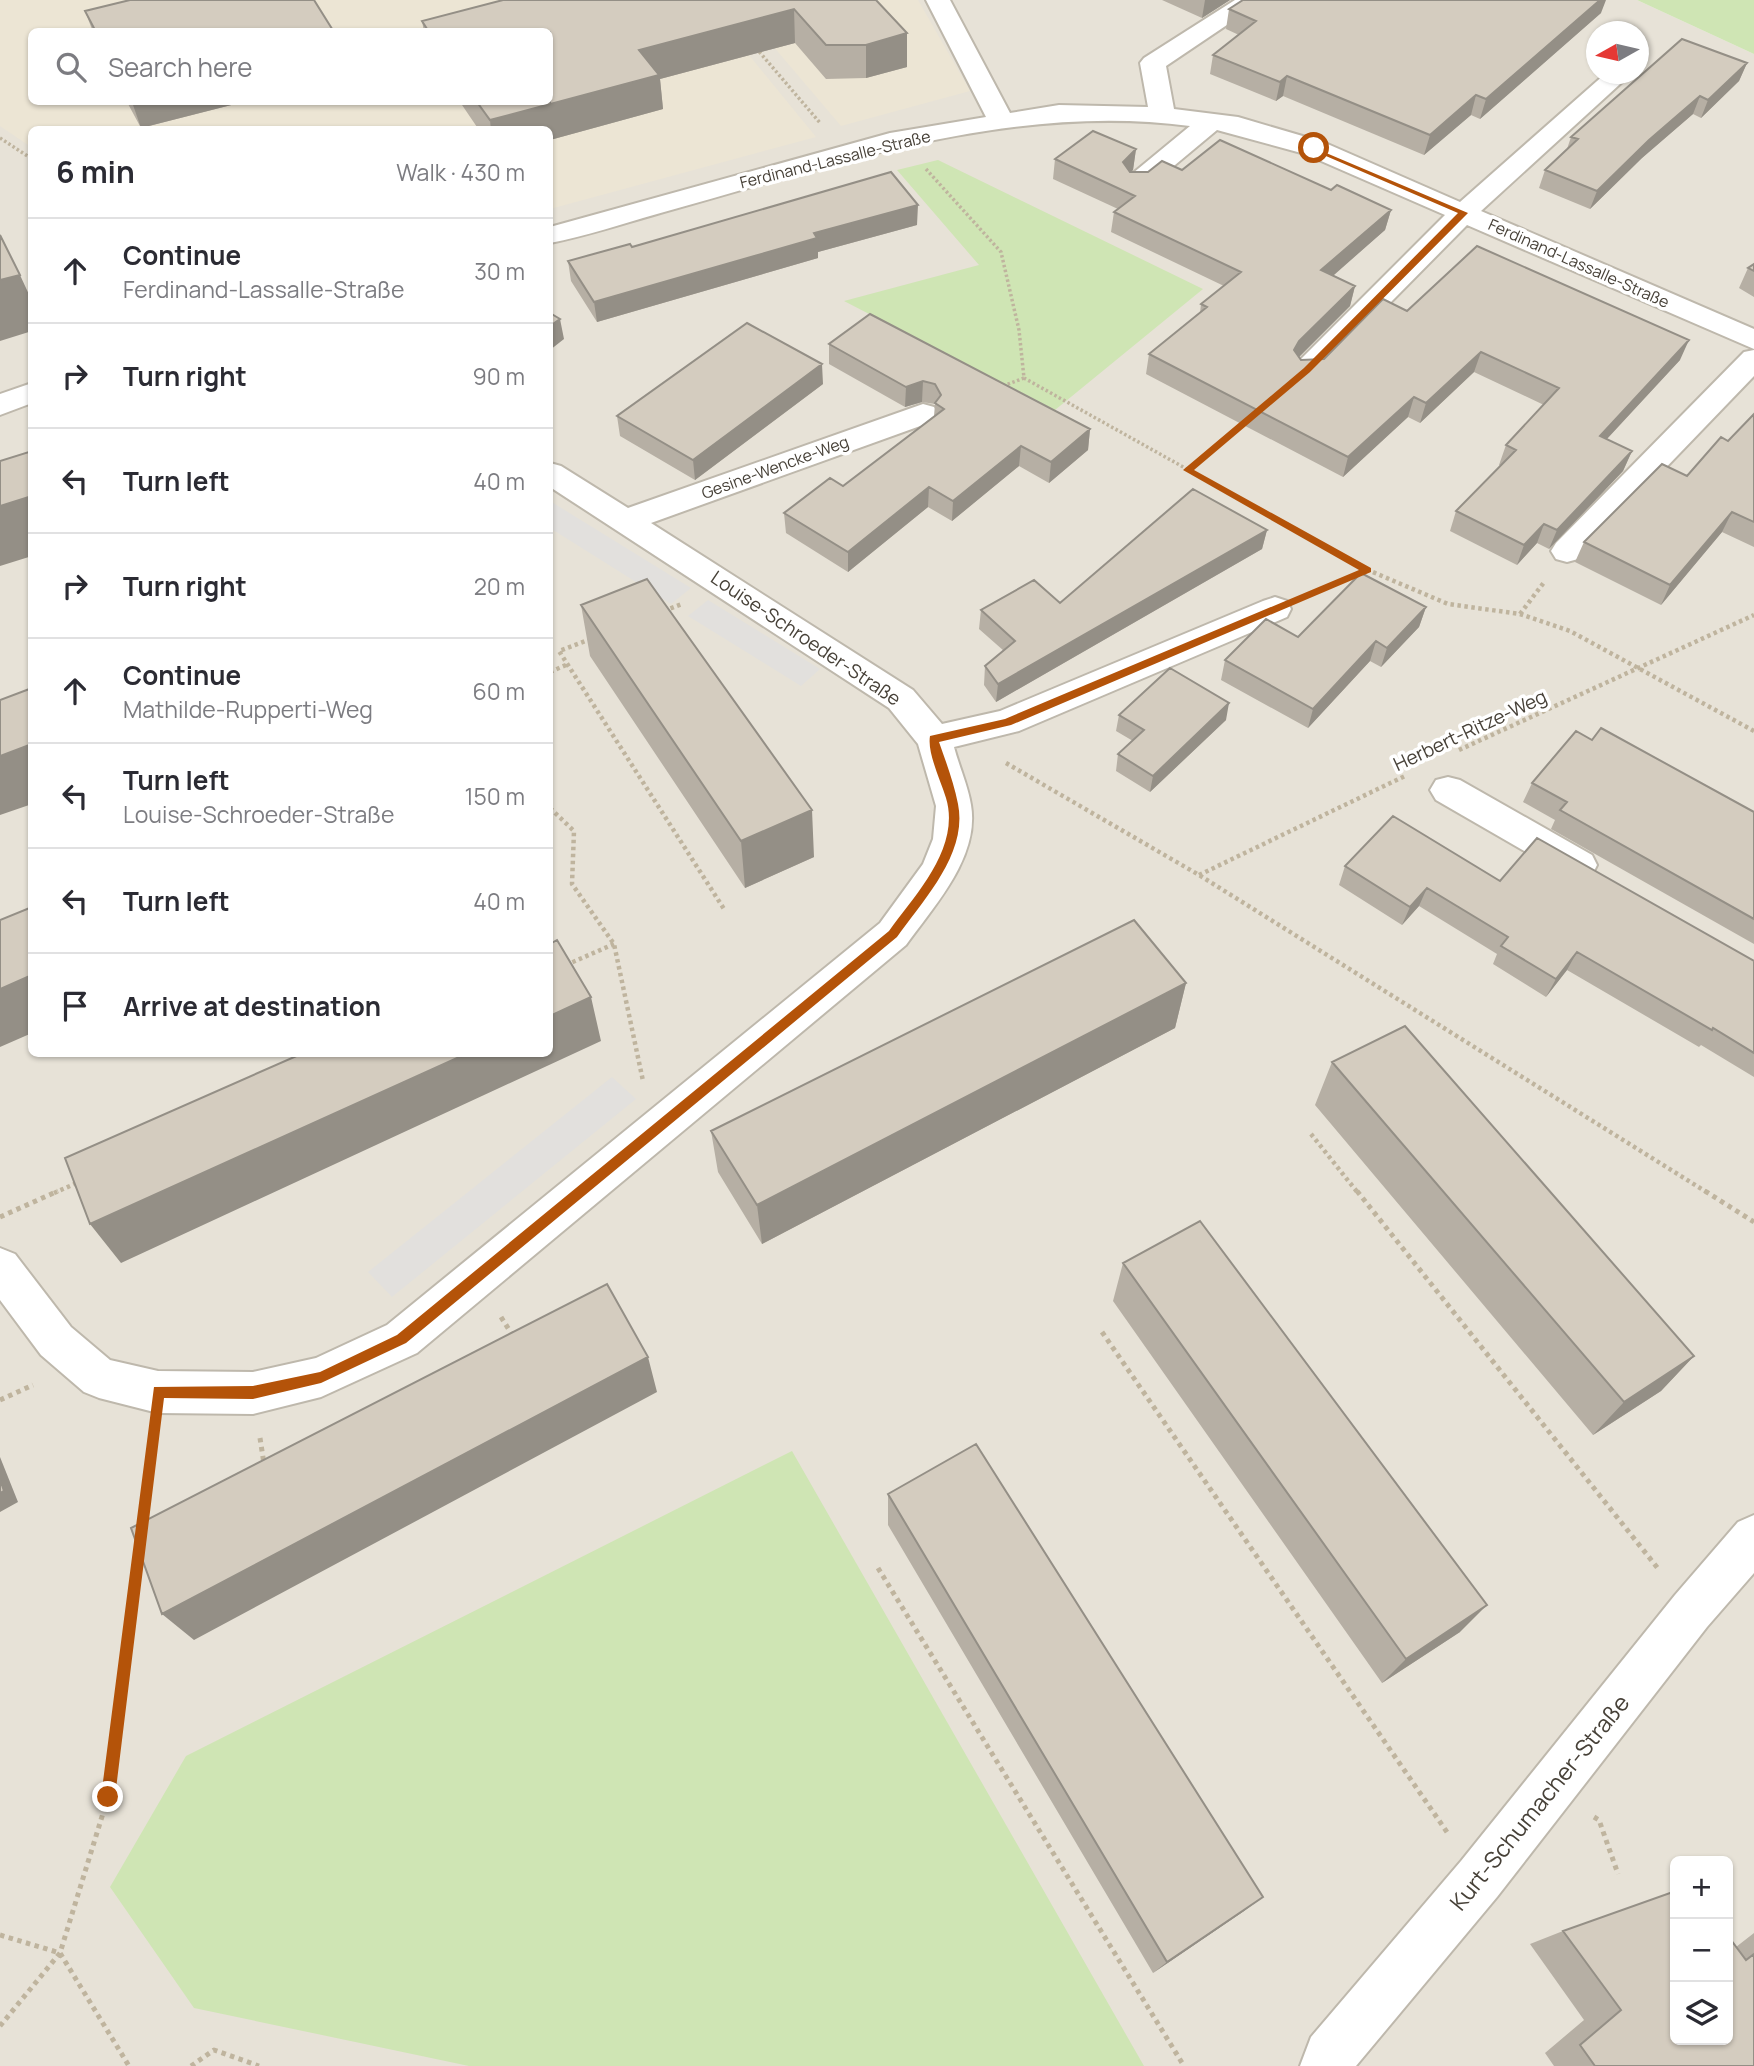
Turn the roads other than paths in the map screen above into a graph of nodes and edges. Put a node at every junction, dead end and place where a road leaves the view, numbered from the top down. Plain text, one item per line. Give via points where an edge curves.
1 (938, 0) edge
2 (1252, 0) edge
3 (1608, 84) edge
4 (1162, 115) junction
5 (1002, 122) junction
6 (1211, 122) junction
7 (1136, 184) edge
8 (1464, 213) junction
9 (553, 234) edge
10 (1754, 340) edge
11 (1754, 359) edge
12 (1307, 370) edge
13 (28, 394) edge
14 (0, 405) edge
15 (923, 414) dead end
16 (553, 475) edge
17 (627, 520) junction
18 (1567, 551) dead end
19 (1275, 609) road end
20 (934, 739) junction
21 (1448, 790) dead end
22 (1613, 885) edge
23 (0, 1267) edge
24 (1754, 1538) edge
25 (1326, 2066) edge

1 - 5 street
2 - 4 street via 1153,63
3 - 8 street
4 - 5 street, Ferdinand-Lassalle-Straße via 1059,113
4 - 6 street, Ferdinand-Lassalle-Straße
5 - 9 street, Ferdinand-Lassalle-Straße via 899,139
6 - 7 street
6 - 8 street, Ferdinand-Lassalle-Straße via 1238,125 1314,148
8 - 10 street, Ferdinand-Lassalle-Straße
8 - 12 street
11 - 18 street
13 - 14 street
15 - 17 street, Gesine-Wencke-Weg
16 - 17 street, Louise-Schroeder-Straße
17 - 20 street, Louise-Schroeder-Straße via 901,699
19 - 20 street via 1007,722
20 - 23 street, Louise-Schroeder-Straße via 954,806 951,839 939,870 893,934 402,1339 321,1377 253,1392 158,1392 99,1378 56,1341
21 - 22 street
24 - 25 street, Kurt-Schumacher-Straße

